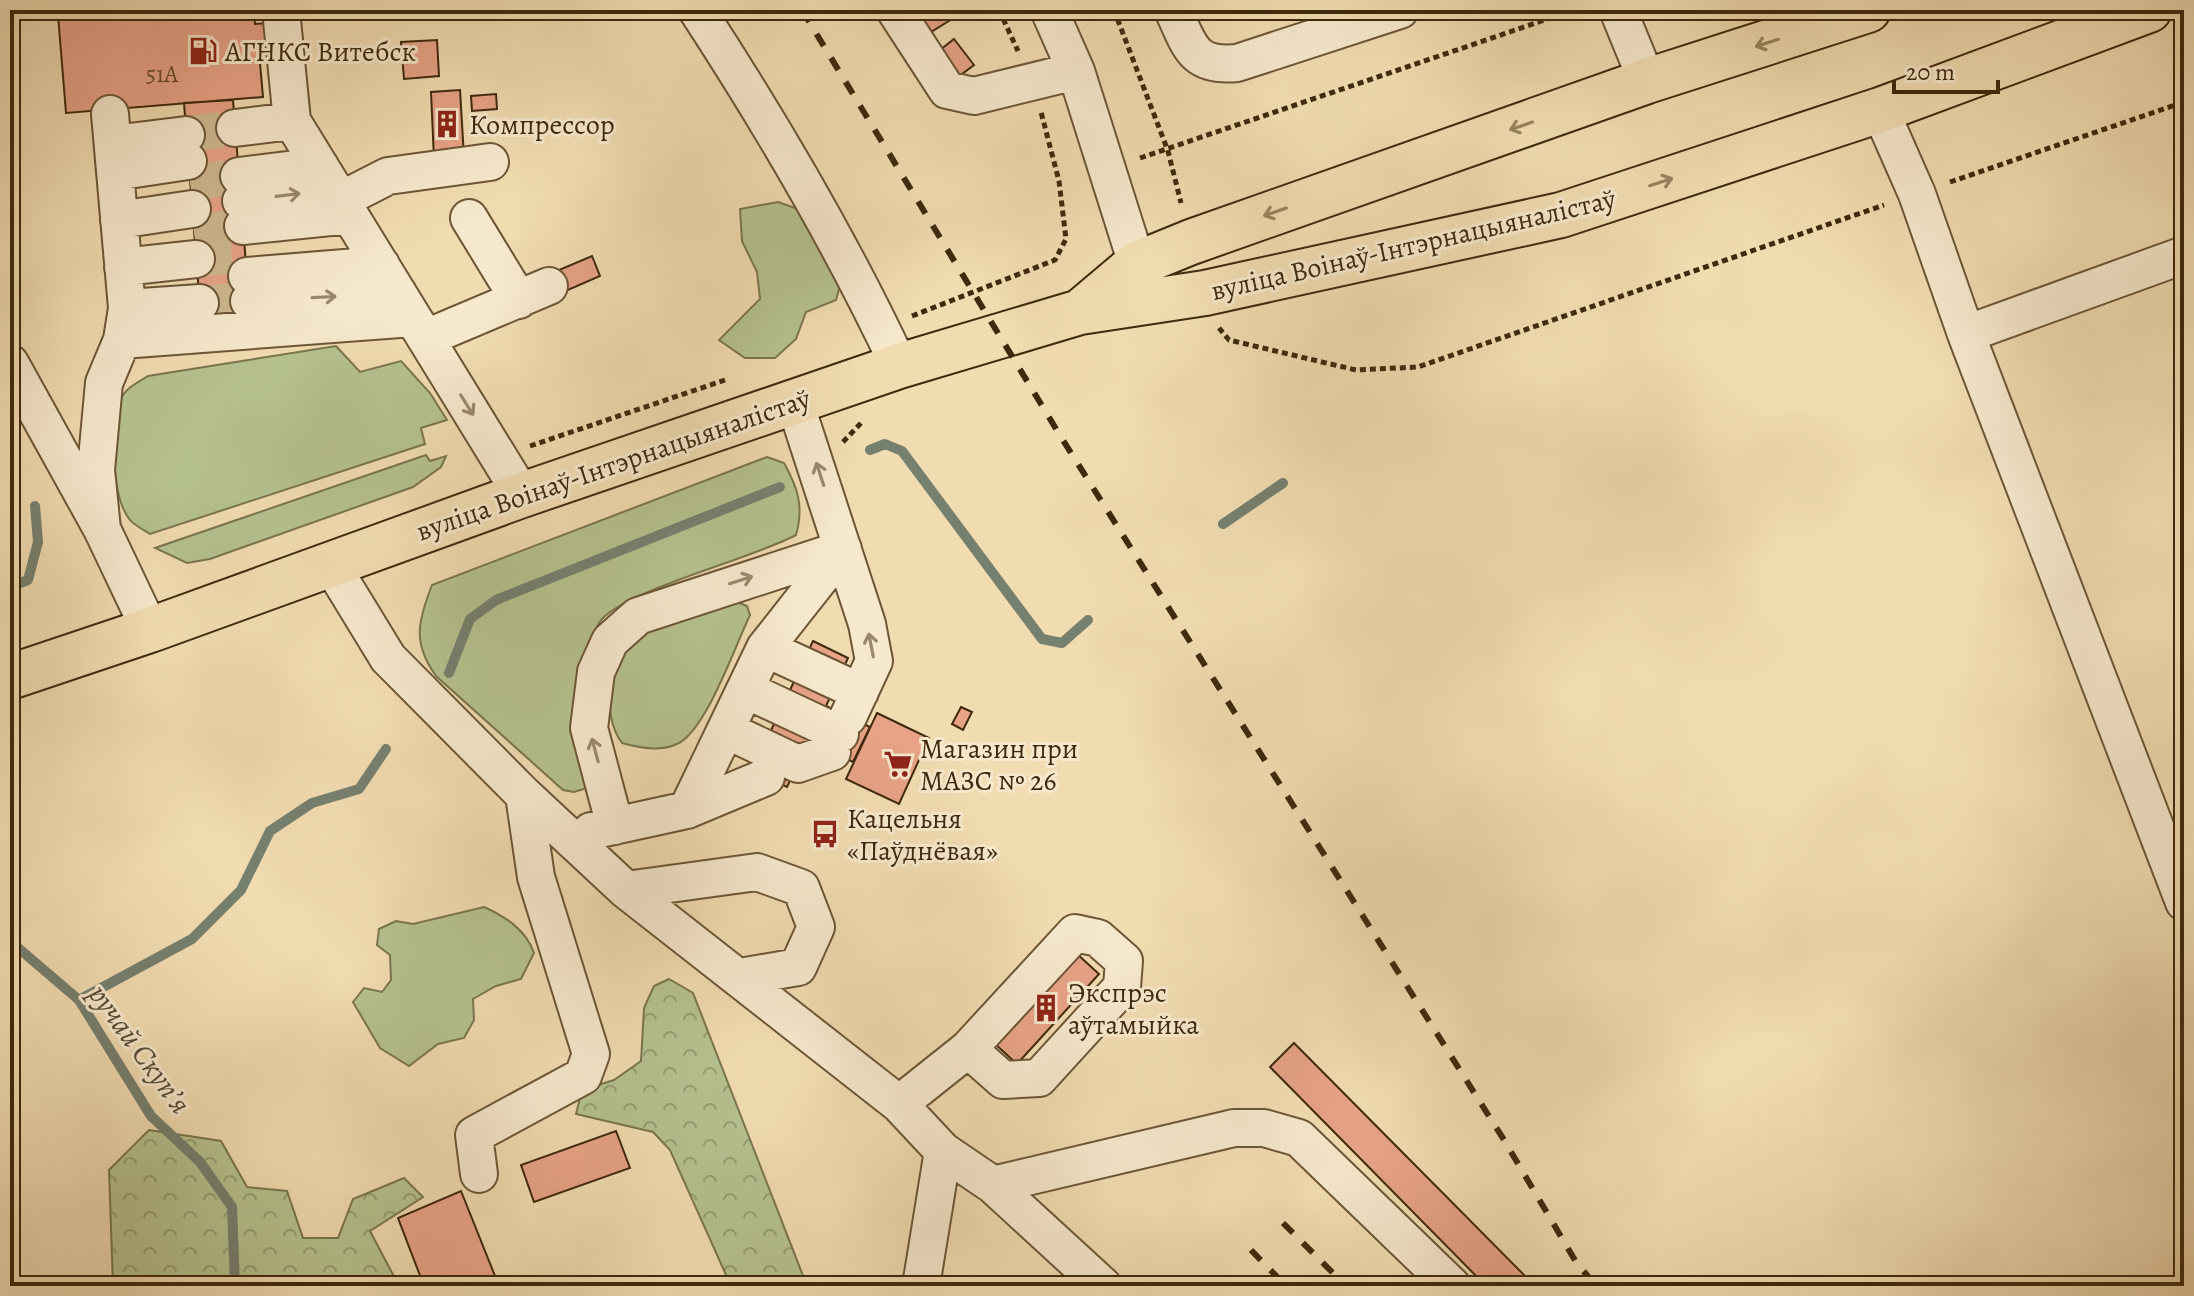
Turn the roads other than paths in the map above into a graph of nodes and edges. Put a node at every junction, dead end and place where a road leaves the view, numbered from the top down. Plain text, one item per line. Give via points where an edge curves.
1 (281, 10) edge
2 (697, 10) edge
3 (895, 10) edge
4 (1049, 10) edge
5 (1173, 10) edge
6 (1400, 10) edge
7 (1618, 10) edge
8 (1868, 10) edge
9 (2149, 10) edge
10 (1076, 71) junction
11 (1647, 81) junction
12 (1880, 110) junction
13 (490, 162) dead end
14 (242, 215) junction
15 (469, 218) dead end
16 (193, 220) junction
17 (357, 226) junction
18 (119, 229) junction
19 (2184, 255) edge
20 (1137, 264) junction
21 (1153, 304) junction
22 (1080, 312) junction
23 (1966, 334) junction
24 (890, 347) junction
25 (10, 363) edge
26 (794, 400) junction
27 (522, 495) junction
28 (102, 529) junction
29 (843, 549) junction
30 (330, 563) junction
31 (150, 630) junction
32 (765, 648) junction
33 (10, 677) edge
34 (746, 690) junction
35 (845, 724) junction
36 (726, 730) junction
37 (766, 777) dead end
38 (524, 795) junction
39 (687, 810) junction
40 (615, 826) junction
41 (569, 836) junction
42 (626, 890) junction
43 (2184, 902) edge
44 (740, 977) junction
45 (968, 1049) dead end
46 (899, 1104) junction
47 (943, 1151) junction
48 (479, 1174) dead end
49 (993, 1185) junction
50 (921, 1286) edge
51 (1103, 1286) edge
52 (1452, 1286) edge

1 - 17 lane
2 - 24 lane via 759,105
3 - 10 lane via 947,90 974,96
4 - 10 lane
5 - 6 lane via 1193,55 1215,65 1237,63
7 - 11 lane
8 -> 11 main road, вуліца Воінаў-Інтэрнацыяналістаў
9 - 12 main road, вуліца Воінаў-Інтэрнацыяналістаў
10 - 20 lane
11 -> 20 main road, вуліца Воінаў-Інтэрнацыяналістаў
21 -> 12 main road, вуліца Воінаў-Інтэрнацыяналістаў via 1561,215
12 - 23 lane via 1917,194
13 - 17 lane via 388,176
14 -> 17 lane
14 -> 17 lane
14 - 17 lane
14 - 17 lane
15 - 17 lane via 534,293
16 - 18 lane
16 - 18 lane
16 - 18 lane
16 - 18 lane
17 - 18 lane
17 -> 27 lane
18 - 28 lane via 96,470
19 - 23 lane
20 - 21 main road
20 - 22 main road, вуліца Воінаў-Інтэрнацыяналістаў
21 - 22 main road, вуліца Воінаў-Інтэрнацыяналістаў
22 - 24 main road, вуліца Воінаў-Інтэрнацыяналістаў
23 - 43 lane
24 - 26 main road, вуліца Воінаў-Інтэрнацыяналістаў
25 - 28 lane
26 - 27 main road, вуліца Воінаў-Інтэрнацыяналістаў
29 -> 26 lane
27 - 30 main road, вуліца Воінаў-Інтэрнацыяналістаў
28 - 31 lane
29 - 32 lane
35 -> 29 lane via 874,661
40 -> 29 lane via 589,728 596,672 610,641 638,616
30 - 31 main road, вуліца Воінаў-Інтэрнацыяналістаў
30 - 38 lane via 388,658
31 - 33 main road, вуліца Воінаў-Інтэрнацыяналістаў
32 - 34 lane
32 - 35 lane
34 - 35 lane
34 - 36 lane
35 - 36 lane via 798,764
36 - 39 lane
37 - 39 lane
38 - 41 lane
38 - 48 lane via 536,877 591,1054 583,1076 474,1135
39 - 40 lane
40 - 41 lane
41 - 42 lane
42 - 44 lane
42 - 44 lane via 757,872 801,888 816,927 798,967
44 - 46 lane
45 - 46 lane
46 - 47 lane
47 - 49 lane
47 - 50 lane
49 - 51 lane
49 - 52 lane via 1234,1128 1264,1128 1299,1138

